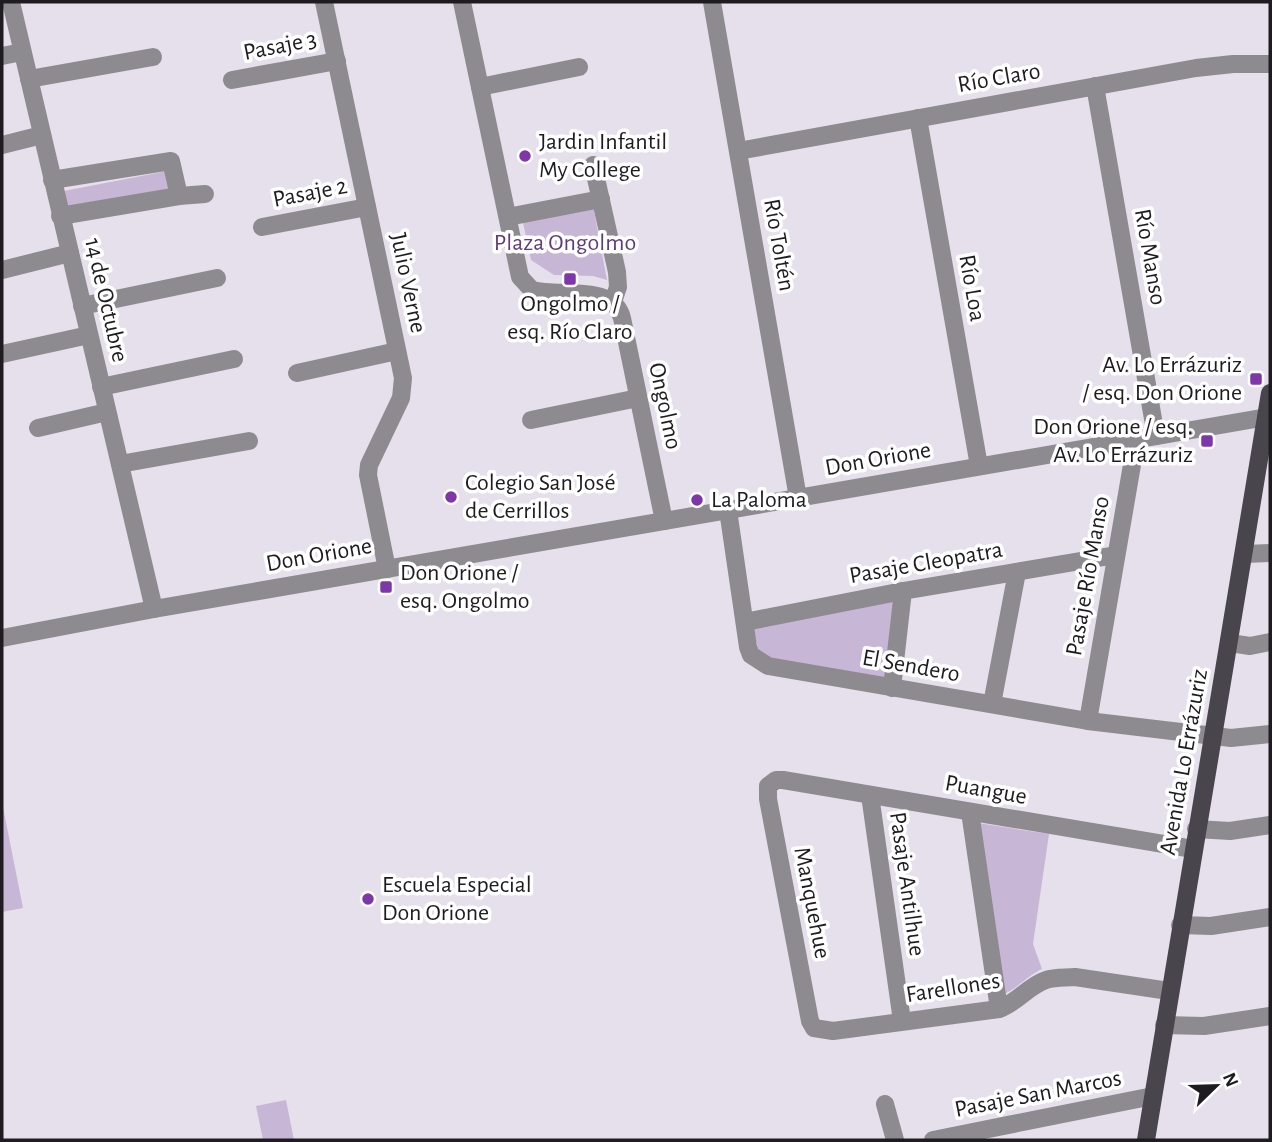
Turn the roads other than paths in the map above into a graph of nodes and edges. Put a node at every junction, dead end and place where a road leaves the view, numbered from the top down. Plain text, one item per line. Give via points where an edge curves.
1 (11, 2) edge
2 (324, 2) edge
3 (462, 2) edge
4 (712, 2) edge
5 (22, 52) junction
6 (2, 56) edge
7 (153, 57) dead end
8 (337, 61) junction
9 (1270, 64) edge
10 (579, 67) dead end
11 (29, 79) junction
12 (232, 80) dead end
13 (1095, 86) junction
14 (480, 87) junction
15 (918, 118) junction
16 (42, 135) junction
17 (2, 145) edge
18 (737, 151) junction
19 (593, 165) dead end
20 (52, 180) junction
21 (205, 194) dead end
22 (179, 196) junction
23 (601, 199) junction
24 (367, 207) junction
25 (60, 216) junction
26 (508, 217) junction
27 (262, 228) dead end
28 (70, 253) junction
29 (2, 270) edge
30 (217, 278) dead end
31 (613, 302) junction
32 (82, 306) junction
33 (89, 334) junction
34 (397, 351) junction
35 (2, 355) edge
36 (234, 359) dead end
37 (297, 373) dead end
38 (102, 387) junction
39 (1270, 393) edge
40 (638, 398) junction
41 (107, 412) junction
42 (1267, 417) junction
43 (531, 420) dead end
44 (38, 428) dead end
45 (1156, 436) junction
46 (1132, 440) junction
47 (249, 441) dead end
48 (120, 464) junction
49 (979, 466) junction
50 (1264, 476) edge
51 (798, 498) junction
52 (728, 510) junction
53 (664, 521) junction
54 (1270, 553) edge
55 (1245, 554) junction
56 (1116, 555) junction
57 (387, 569) junction
58 (1017, 572) junction
59 (904, 591) junction
60 (154, 609) junction
61 (745, 622) junction
62 (2, 638) edge
63 (1270, 642) edge
64 (1230, 643) junction
65 (892, 688) junction
66 (992, 705) junction
67 (1088, 721) junction
68 (1270, 734) edge
69 (1212, 737) junction
70 (772, 782) joint
71 (870, 795) junction
72 (970, 811) junction
73 (1270, 825) edge
74 (1196, 830) junction
75 (1193, 849) junction
76 (1270, 917) edge
77 (1180, 925) junction
78 (1169, 991) junction
79 (999, 1009) junction
80 (1270, 1016) edge
81 (902, 1021) junction
82 (1164, 1025) junction
83 (820, 1030) joint
84 (1153, 1096) junction
85 (885, 1104) dead end
86 (895, 1140) edge
87 (933, 1140) edge
88 (1146, 1140) edge

1 - 5 street, 14 de Octubre
2 - 8 street, Julio Verne
3 - 14 street
4 - 18 street, Río Toltén
5 - 6 street
5 - 11 street, 14 de Octubre
7 - 11 street
8 - 12 street, Pasaje 3
8 - 24 street, Julio Verne
9 - 13 street, Río Claro via 1215,65
10 - 14 street
11 - 16 street, 14 de Octubre
13 - 15 street, Río Claro
13 - 45 street, Río Manso
14 - 26 street
15 - 18 street, Río Claro
15 - 49 street, Río Loa
16 - 17 street
16 - 20 street, 14 de Octubre
18 - 51 street, Río Toltén
19 - 23 street, Ongolmo
20 - 22 street via 171,161
20 - 25 street, 14 de Octubre
21 - 22 street
22 - 25 street
23 - 26 street
23 - 31 street, Ongolmo via 618,279
24 - 27 street, Pasaje 2
24 - 34 street, Julio Verne
25 - 28 street, 14 de Octubre
26 - 31 street via 520,277 528,287
28 - 29 street
28 - 32 street, 14 de Octubre
30 - 32 street
31 - 40 street, Ongolmo via 621,313
32 - 33 street, 14 de Octubre
33 - 35 street
33 - 38 street, 14 de Octubre
34 - 37 street
34 - 57 street, Julio Verne via 403,391 371,457 368,475
36 - 38 street
38 - 41 street, 14 de Octubre
39 - 42 main road, Avenida Lo Errázuriz
40 - 43 street
40 - 53 street, Ongolmo
41 - 44 street
41 - 48 street, 14 de Octubre
42 - 45 street, Don Orione
42 - 50 main road, Avenida Lo Errázuriz
45 - 46 street, Don Orione
46 - 49 street, Don Orione
46 - 56 street, Pasaje Río Manso via 1133,459
47 - 48 street
48 - 60 street, 14 de Octubre
49 - 51 street, Don Orione
50 - 55 main road, Avenida Lo Errázuriz
51 - 52 street, Don Orione
52 - 53 street, Don Orione
52 - 61 street, El Sendero
53 - 57 street, Don Orione
54 - 55 street
55 - 64 main road, Avenida Lo Errázuriz
56 - 58 street, Pasaje Cleopatra
56 - 67 street, Pasaje Río Manso
57 - 60 street, Don Orione
58 - 59 street, Pasaje Cleopatra
58 - 66 street
59 - 61 street, Pasaje Cleopatra
59 - 65 street
60 - 62 street, Don Orione
61 - 65 street, El Sendero via 751,655 768,666
63 - 64 street
64 - 69 main road, Avenida Lo Errázuriz
65 - 66 street, El Sendero
66 - 67 street, El Sendero
67 - 69 street, El Sendero
68 - 69 street, El Sendero
69 - 74 main road, Avenida Lo Errázuriz
70 - 71 street, Puangue
70 - 83 street, Manquehue via 768,799 807,1008 814,1028
71 - 72 street, Puangue
71 - 81 street, Pasaje Antilhue
72 - 75 street, Puangue
72 - 79 street
73 - 74 street
74 - 75 main road, Avenida Lo Errázuriz
75 - 77 main road, Avenida Lo Errázuriz
76 - 77 street via 1211,926
77 - 78 main road, Avenida Lo Errázuriz
78 - 79 street, Farellones via 1075,977 1046,979
78 - 82 main road, Avenida Lo Errázuriz
79 - 81 street, Farellones
80 - 82 street via 1204,1027
81 - 83 street, Farellones
82 - 84 main road, Avenida Lo Errázuriz
84 - 87 street, Pasaje San Marcos
84 - 88 main road, Avenida Lo Errázuriz
85 - 86 street

